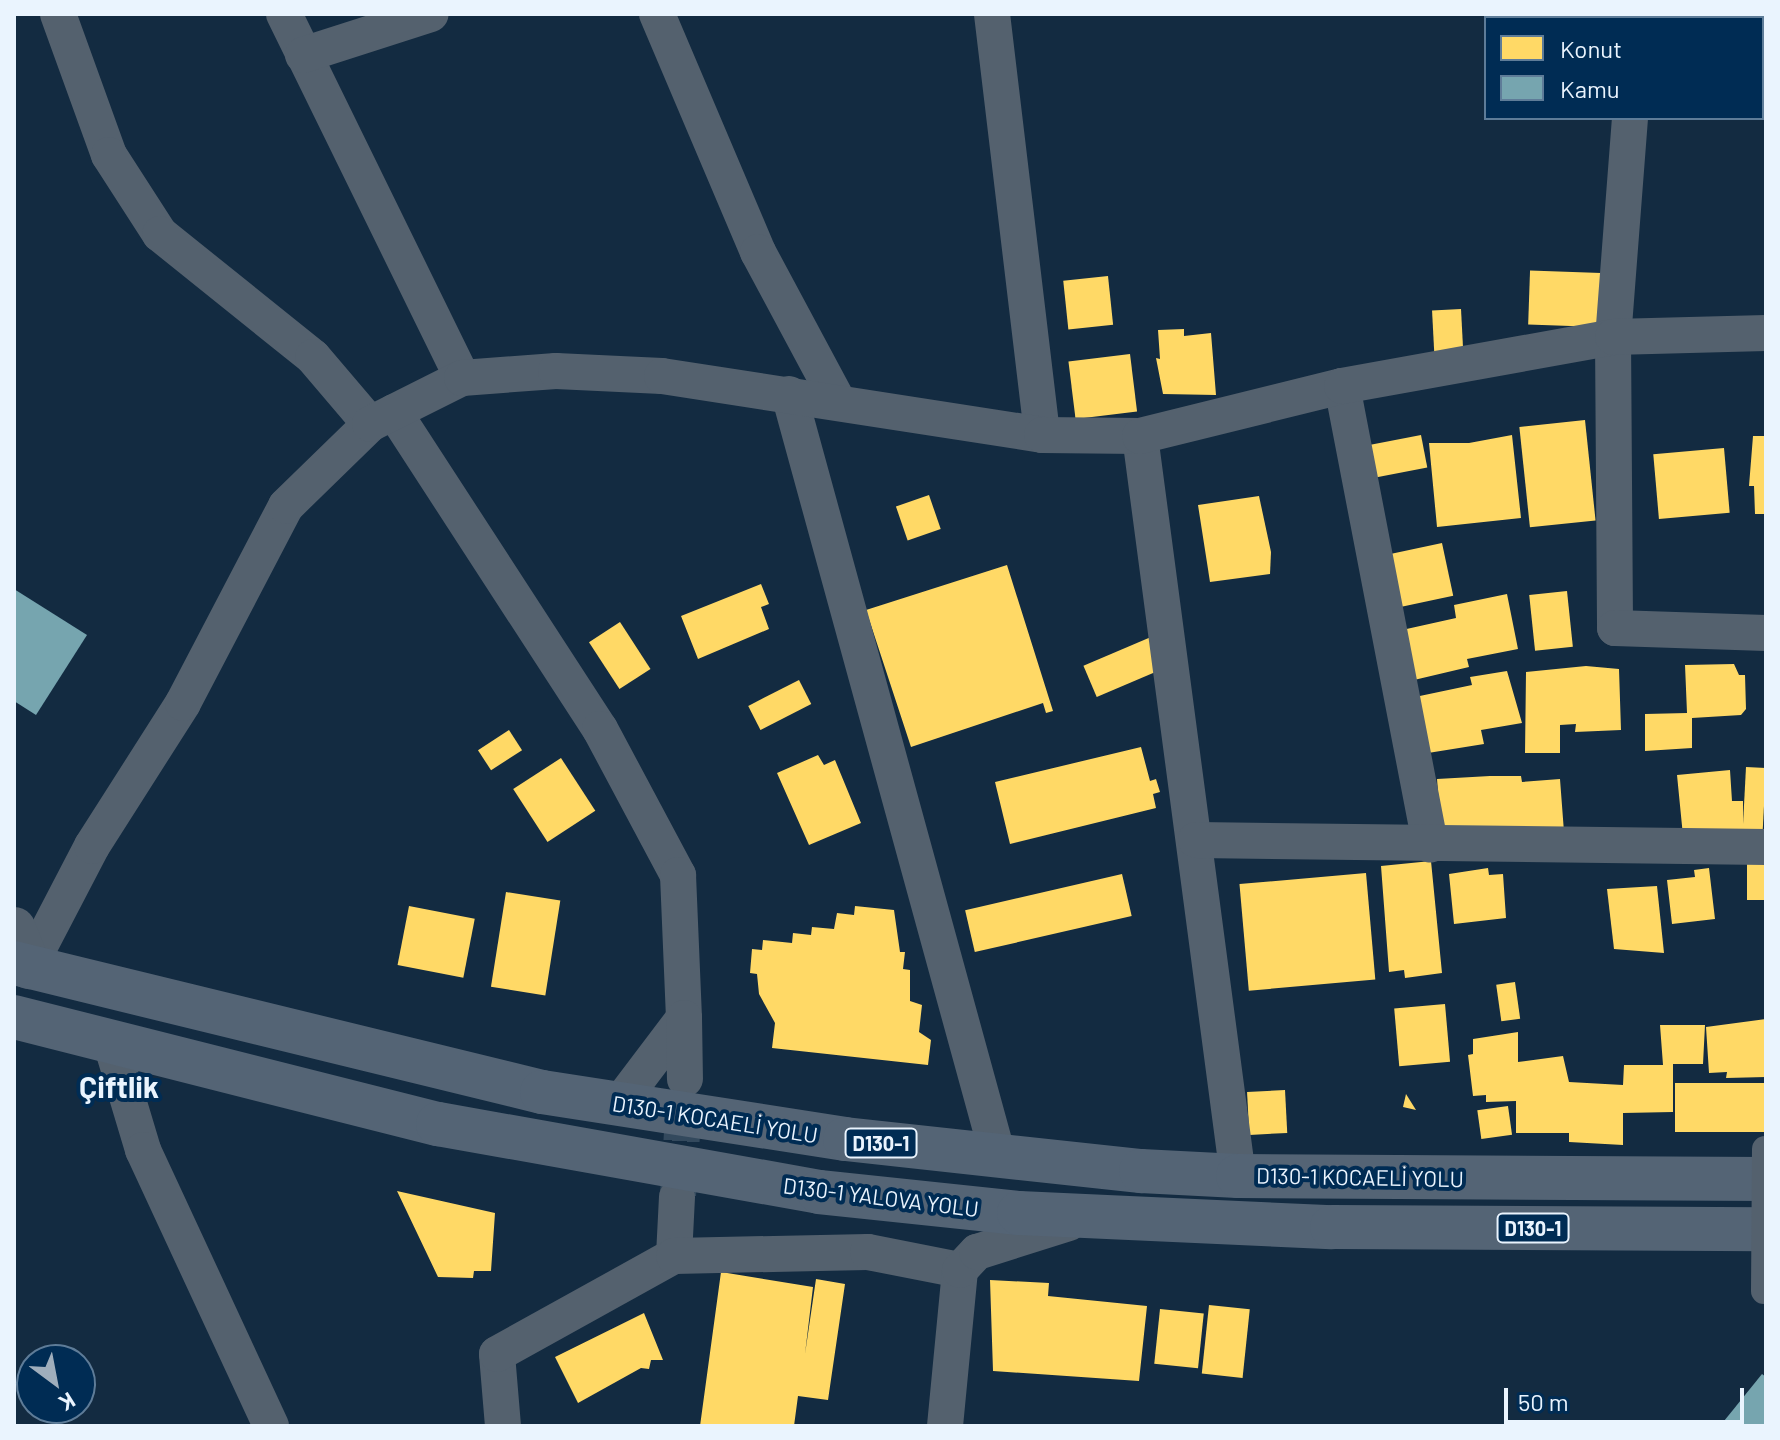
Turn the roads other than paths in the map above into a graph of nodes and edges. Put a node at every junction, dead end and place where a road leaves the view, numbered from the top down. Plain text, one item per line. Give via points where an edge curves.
1 (58, 14) edge
2 (284, 14) edge
3 (431, 14) edge
4 (657, 14) edge
5 (992, 14) edge
6 (303, 55) junction
7 (1630, 120) edge
8 (1766, 333) edge
9 (1613, 337) junction
10 (462, 378) junction
11 (1342, 386) junction
12 (789, 394) junction
13 (838, 401) junction
14 (382, 418) junction
15 (1042, 435) junction
16 (1140, 436) junction
17 (1766, 633) edge
18 (1196, 840) junction
19 (1430, 845) junction
20 (1766, 847) edge
21 (19, 953) edge
22 (14, 1017) edge
23 (684, 1018) junction
24 (111, 1043) junction
25 (685, 1079) tunnel mouth
26 (619, 1104) junction
27 (998, 1156) junction
28 (1757, 1170) edge
29 (1238, 1176) junction
30 (677, 1197) tunnel mouth
31 (1093, 1217) junction
32 (1756, 1231) edge
33 (674, 1256) junction
34 (960, 1270) junction
35 (1764, 1291) dead end
36 (271, 1426) edge
37 (503, 1426) edge
38 (945, 1426) edge

1 - 14 street via 109,155 160,234
2 - 6 street
3 - 6 street
4 - 13 street via 758,252
5 - 15 street
6 - 10 street
7 - 9 street
8 - 9 street
9 - 11 street
9 - 17 street via 1615,628
10 - 12 street via 601,373
10 - 14 street
11 - 16 street
11 - 19 street
12 - 13 street
12 - 27 street
13 - 15 street
14 - 21 street via 286,506 183,703
14 - 23 street via 600,729 678,875
15 - 16 street
16 - 18 street
18 - 19 street
18 - 29 street
19 - 20 street
21 - 26 highway, D130-1 KOCAELİ YOLU / D130-1 via 542,1092
22 - 24 highway, D130-1 YALOVA YOLU / D130-1
23 - 25 street
23 - 26 street
24 - 31 highway, D130-1 YALOVA YOLU / D130-1 via 438,1124 684,1171 819,1192
24 - 36 street via 143,1150
26 - 27 highway, D130-1 KOCAELİ YOLU / D130-1
27 - 29 highway, D130-1 KOCAELİ YOLU / D130-1
28 - 29 highway, D130-1 KOCAELİ YOLU / D130-1
28 - 35 street, bridge
30 - 33 street
31 - 32 highway, D130-1 YALOVA YOLU / D130-1 via 1332,1227
31 - 34 street via 977,1252
33 - 34 street via 868,1252
33 - 37 street via 497,1354
34 - 38 street

